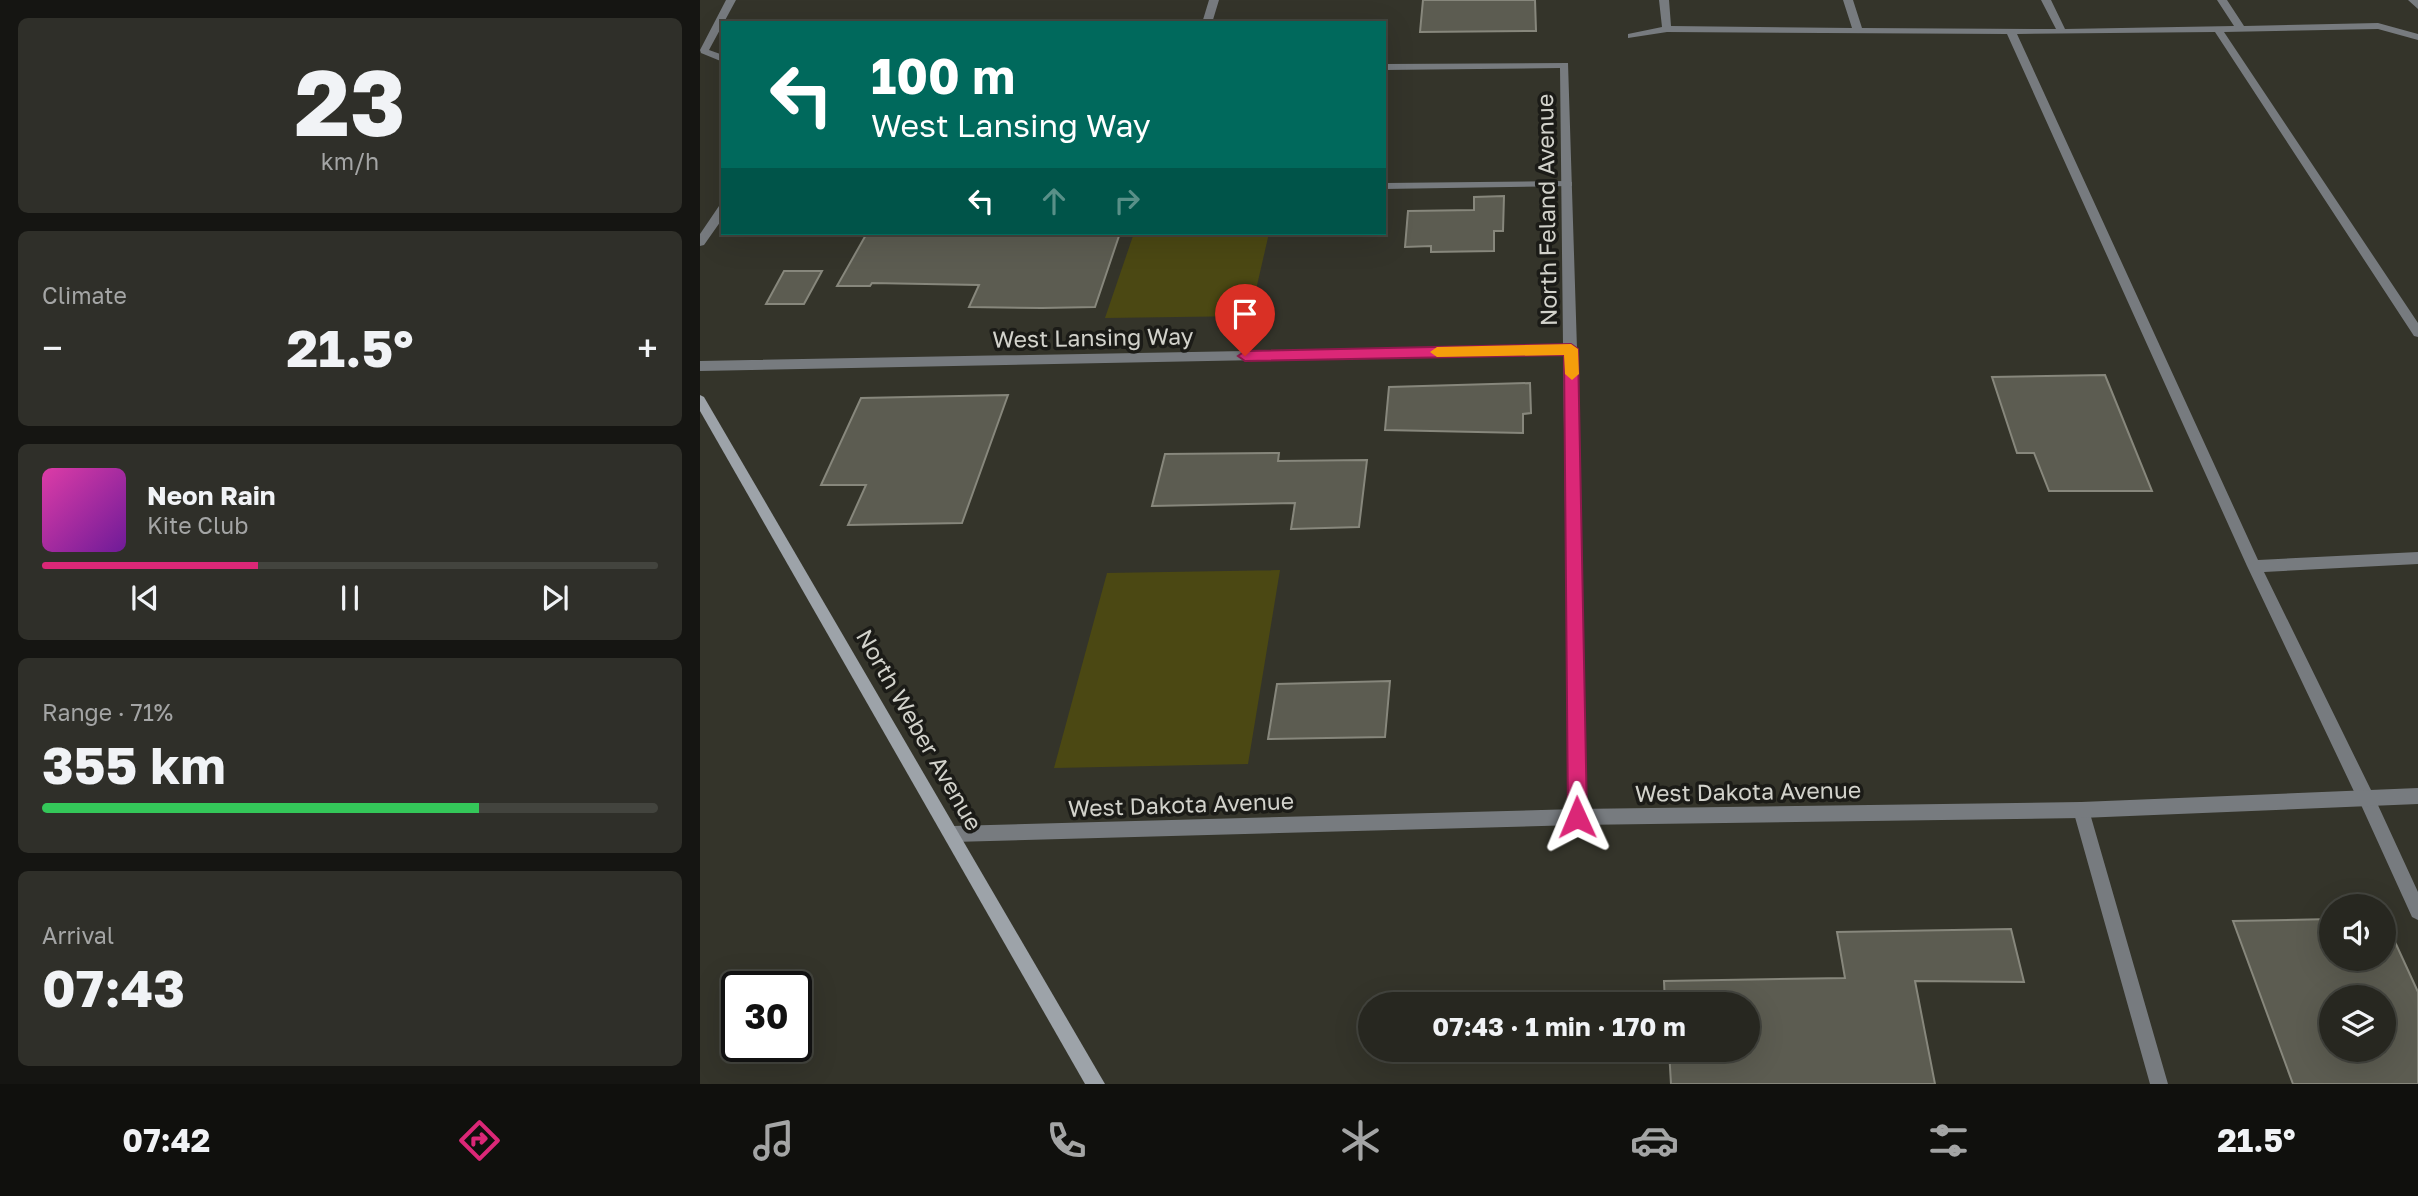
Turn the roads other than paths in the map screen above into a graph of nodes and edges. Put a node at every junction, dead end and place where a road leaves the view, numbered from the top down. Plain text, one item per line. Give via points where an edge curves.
1 (731, 0) edge
2 (1214, 0) edge
3 (1664, 0) edge
4 (1848, 0) edge
5 (2046, 0) edge
6 (2222, 0) edge
7 (2413, 0) edge
8 (2418, 6) edge
9 (1208, 21) edge
10 (1667, 29) junction
11 (2241, 29) junction
12 (2010, 30) junction
13 (2218, 30) junction
14 (1858, 31) junction
15 (2062, 32) junction
16 (1631, 36) dead end
17 (2418, 37) edge
18 (721, 58) edge
19 (1386, 67) edge
20 (1568, 184) junction
21 (1386, 186) edge
22 (721, 212) edge
23 (700, 242) edge
24 (2418, 333) edge
25 (1571, 349) junction
26 (700, 366) edge
27 (700, 400) edge
28 (2418, 558) edge
29 (2254, 566) junction
30 (2365, 796) junction
31 (2418, 796) edge
32 (2081, 810) junction
33 (1577, 817) junction
34 (953, 834) junction
35 (2418, 911) edge
36 (1096, 1084) edge
37 (2159, 1084) edge

1 - 18 street via 704,51
2 - 9 street
3 - 10 street
4 - 14 street
5 - 15 street
6 - 11 street
7 - 8 street
10 - 14 street
10 - 16 street
11 - 13 street
11 - 17 street via 2378,26
12 - 14 street
12 - 15 street
12 - 29 street
13 - 15 street
13 - 24 street
19 - 20 street, North Feland Avenue via 1565,65
20 - 21 street
20 - 25 street, North Feland Avenue
22 - 23 street
25 - 26 street, West Lansing Way
25 - 33 street, North Feland Avenue
27 - 34 main road, North Weber Avenue
28 - 29 street
29 - 30 street
30 - 31 street, West Dakota Avenue
30 - 32 street, West Dakota Avenue
30 - 35 street
32 - 33 street, West Dakota Avenue
32 - 37 street
33 - 34 street, West Dakota Avenue
34 - 36 main road, North Weber Avenue

